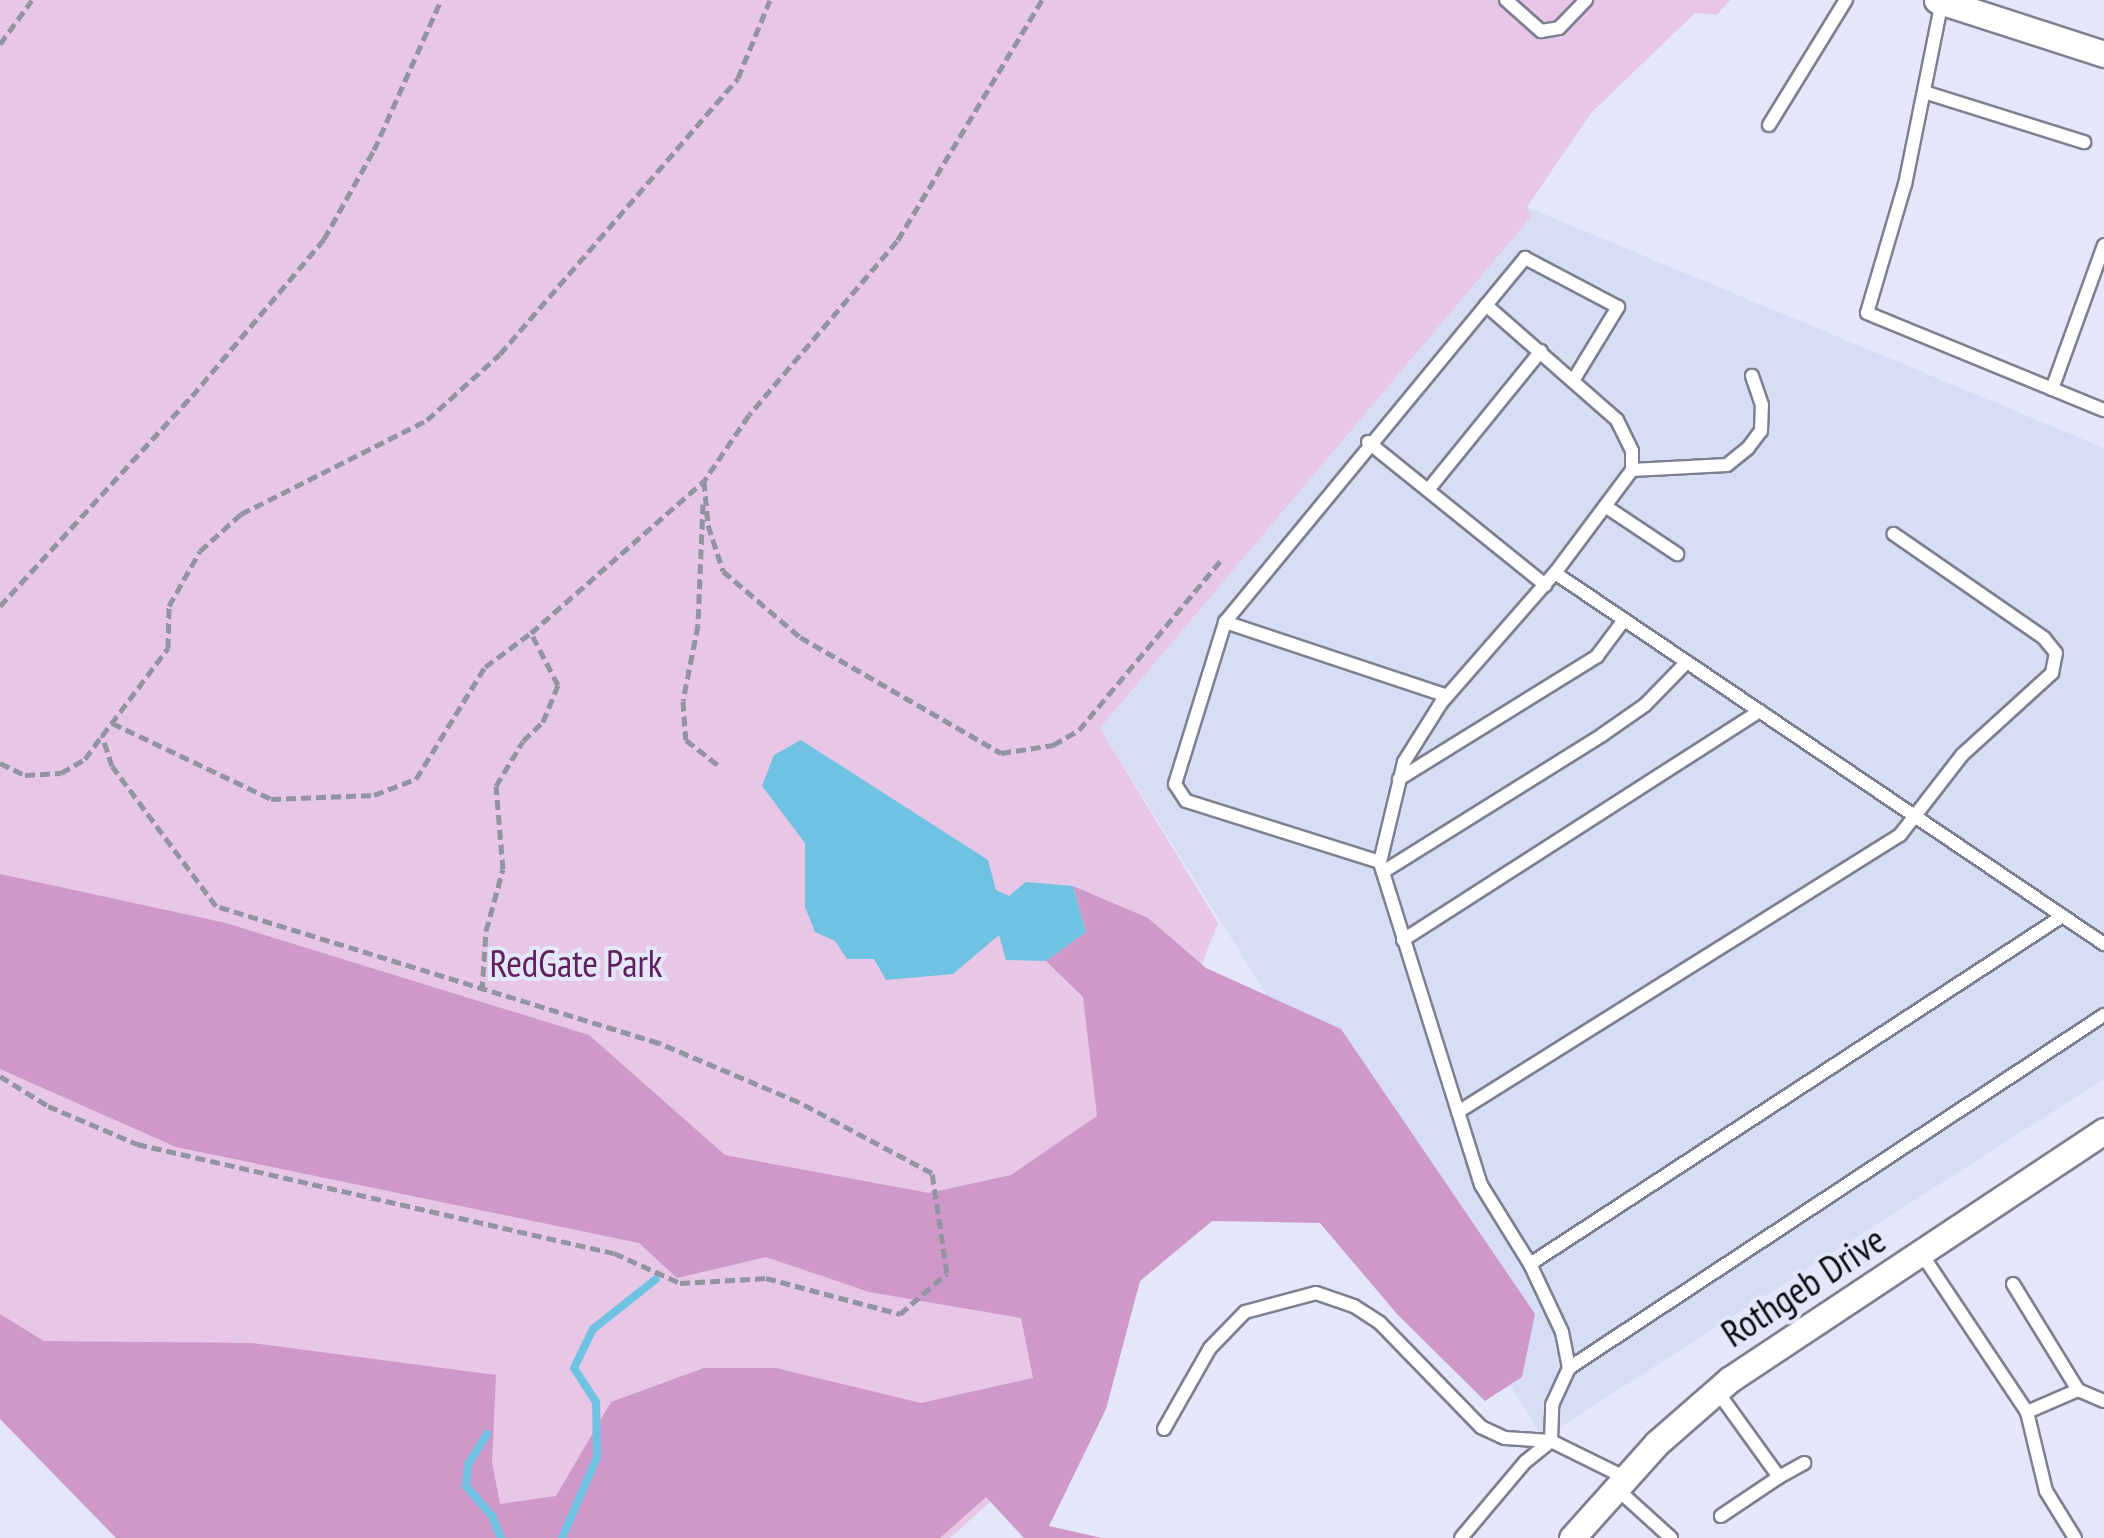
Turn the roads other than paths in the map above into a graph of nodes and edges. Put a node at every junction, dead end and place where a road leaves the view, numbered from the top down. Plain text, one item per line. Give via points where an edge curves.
1 (1506, 0) edge
2 (1586, 0) edge
3 (1846, 0) edge
4 (1940, 1) edge
5 (2104, 54) edge
6 (1924, 92) junction
7 (1769, 125) dead end
8 (2084, 142) dead end
9 (2104, 245) edge
10 (1486, 305) junction
11 (1541, 350) junction
12 (1752, 376) dead end
13 (1574, 379) junction
14 (2052, 389) junction
15 (2104, 410) edge
16 (1368, 442) junction
17 (1632, 470) junction
18 (1428, 490) junction
19 (1605, 506) junction
20 (1894, 534) dead end
21 (1677, 554) dead end
22 (1555, 574) junction
23 (1545, 585) junction
24 (1624, 620) junction
25 (1225, 622) junction
26 (1686, 662) junction
27 (1447, 696) junction
28 (1760, 712) junction
29 (1399, 779) junction
30 (1921, 815) junction
31 (1381, 867) junction
32 (2061, 918) junction
33 (1403, 940) junction
34 (2104, 944) edge
35 (2104, 1015) edge
36 (1458, 1112) junction
37 (2104, 1131) edge
38 (1921, 1253) junction
39 (1530, 1264) junction
40 (2013, 1284) dead end
41 (1569, 1368) junction
42 (1717, 1390) junction
43 (2078, 1390) junction
44 (2104, 1401) edge
45 (2027, 1412) junction
46 (1164, 1430) dead end
47 (1551, 1441) junction
48 (1804, 1463) dead end
49 (1779, 1477) junction
50 (1622, 1484) junction
51 (1722, 1516) dead end
52 (1461, 1538) edge
53 (1572, 1538) edge
54 (1671, 1538) edge
55 (2075, 1538) edge

1 - 2 lane via 1541,31 1560,28
3 - 7 lane
4 - 5 street
4 - 6 lane
6 - 8 lane
6 - 14 lane via 1867,313
9 - 14 lane
10 - 11 lane
10 - 13 lane via 1525,258 1618,306
10 - 16 lane
11 - 13 lane
11 - 18 lane
12 - 17 lane via 1762,405 1761,431 1727,465
13 - 17 lane via 1617,420 1632,451
14 - 15 lane
16 - 18 lane
16 - 25 lane
17 - 19 lane
18 - 23 lane
19 - 21 lane
19 - 22 lane
20 - 30 lane via 2056,653 2052,674 1962,755
22 - 23 lane
22 - 24 lane
23 - 27 lane
24 - 26 lane
24 - 29 lane via 1597,656
25 - 27 lane
25 - 31 lane via 1175,784 1186,801
26 - 28 lane
26 - 31 lane via 1645,705 1602,735
27 - 29 lane
28 - 30 lane
28 - 33 lane
29 - 31 lane
30 - 32 lane
30 - 36 lane via 1900,835
31 - 33 lane
32 - 34 lane
32 - 39 lane
33 - 36 lane
35 - 41 lane
36 - 39 lane via 1481,1185
37 - 38 street, Rothgeb Drive
38 - 42 street, Rothgeb Drive
38 - 45 lane
39 - 41 lane via 1562,1332
40 - 43 lane
41 - 47 lane via 1552,1405
42 - 49 lane
42 - 50 street, Rothgeb Drive
43 - 44 lane
43 - 45 lane
45 - 55 lane via 2046,1492
46 - 47 lane via 1210,1348 1244,1312 1316,1293 1380,1323 1480,1427 1505,1438
47 - 50 lane
47 - 52 lane
48 - 49 lane
49 - 51 lane
50 - 53 street, Rothgeb Drive
50 - 54 lane

